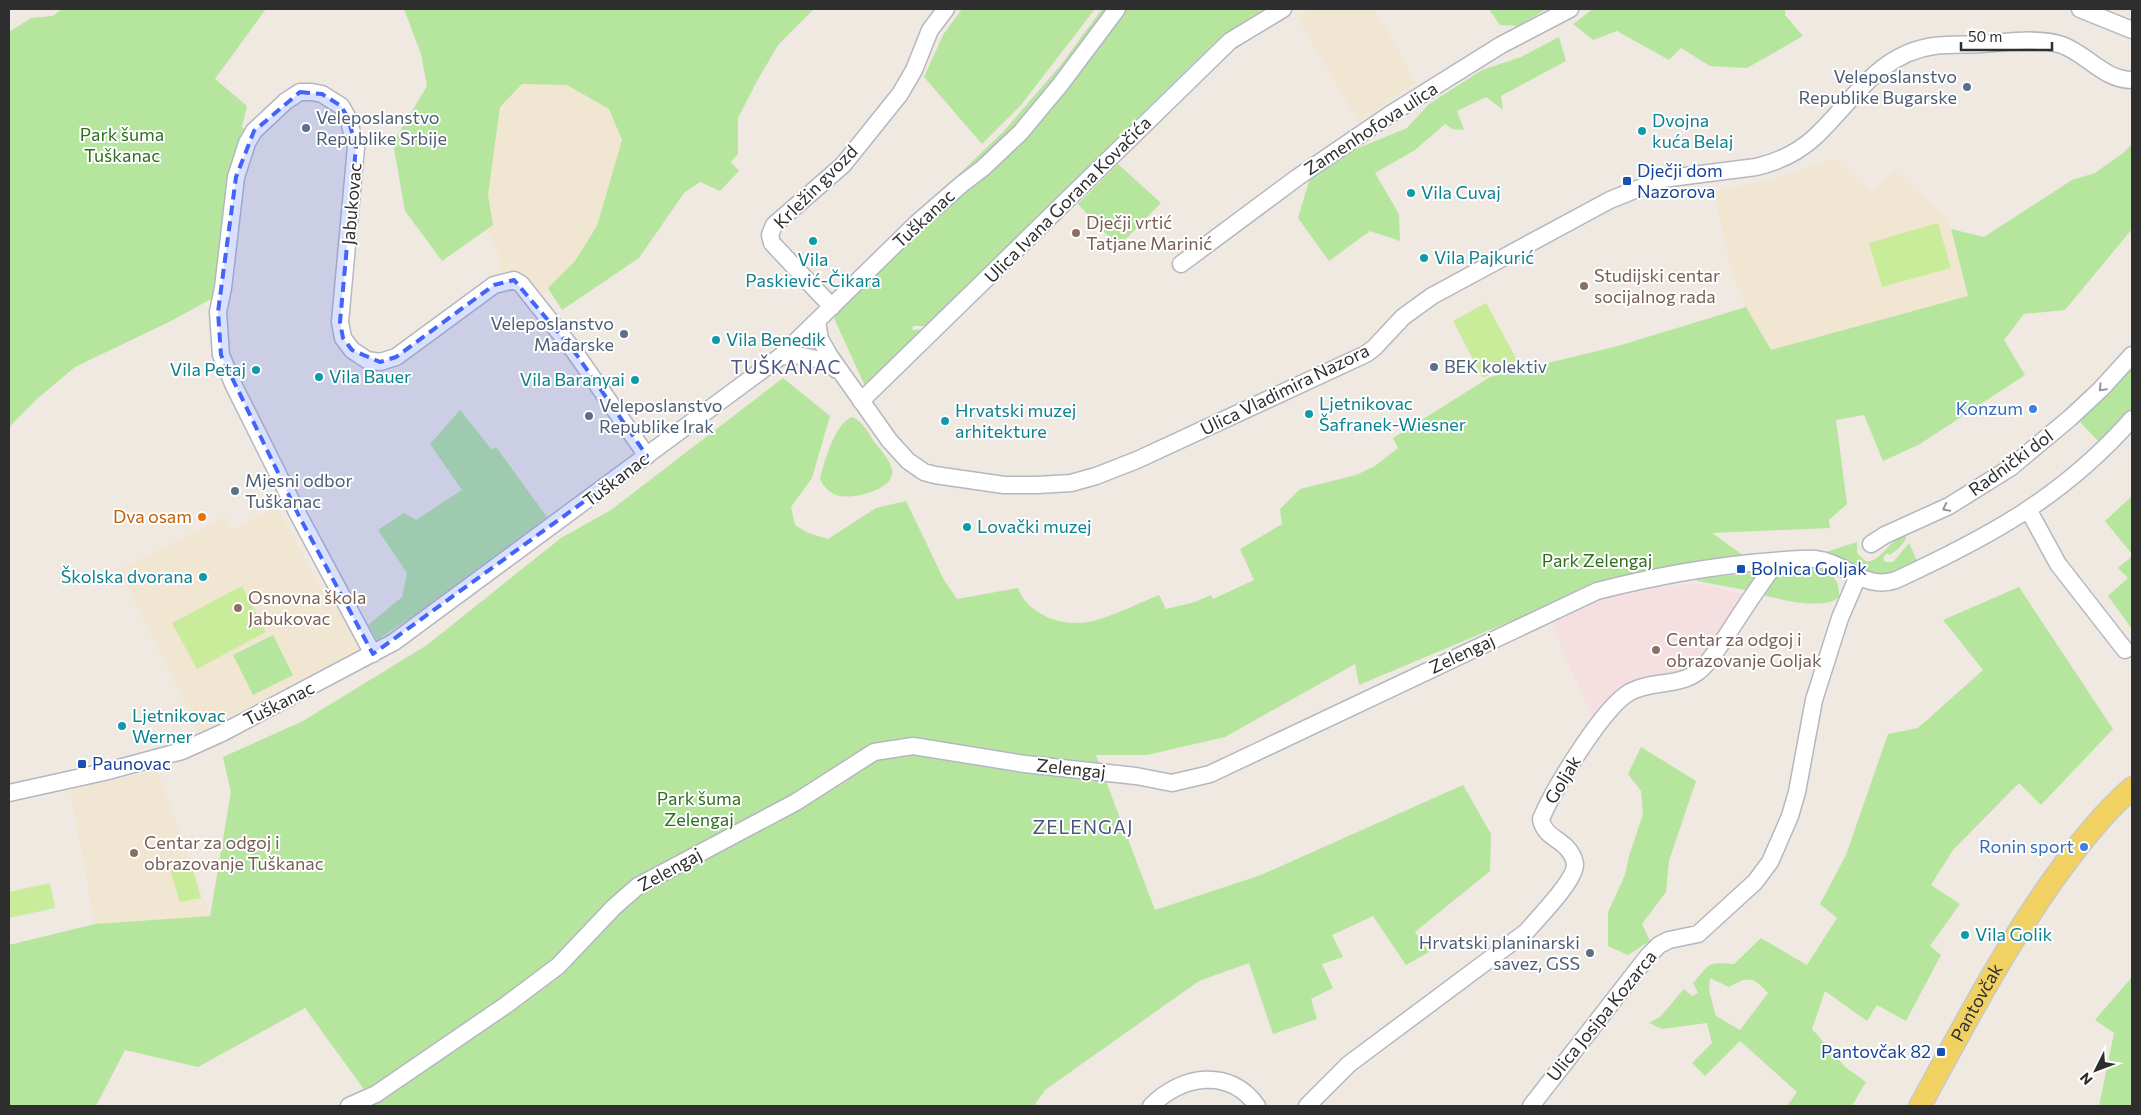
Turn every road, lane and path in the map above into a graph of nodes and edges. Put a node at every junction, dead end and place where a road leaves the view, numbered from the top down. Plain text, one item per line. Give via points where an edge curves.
1 (946, 9) edge
2 (1117, 9) edge
3 (1283, 9) edge
4 (1570, 9) edge
5 (2080, 9) edge
6 (2132, 30) edge
7 (2132, 80) edge
8 (1181, 264) dead end
9 (832, 307) junction
10 (817, 322) junction
11 (2132, 355) edge
12 (780, 357) junction
13 (843, 376) junction
14 (861, 401) junction
15 (2132, 419) edge
16 (647, 456) junction
17 (2029, 510) junction
18 (1871, 544) dead end
19 (1774, 561) junction
20 (1858, 576) junction
21 (2125, 650) dead end
22 (374, 654) junction
23 (2132, 788) edge
24 (9, 793) edge
25 (348, 1106) edge
26 (1151, 1106) edge
27 (1257, 1106) edge
28 (1307, 1106) edge
29 (1531, 1106) edge
30 (1920, 1106) edge

1 - 9 street, Krležin gvozd via 930,30 900,94 843,165 774,225 770,235 777,249
2 - 9 street, Tuškanac via 1021,132 917,223
3 - 14 street, Ulica Ivana Gorana Kovačića via 1230,41
4 - 8 street, Zamenhofova ulica via 1502,45 1389,115 1298,177
5 - 6 street
7 - 14 street, Ulica Vladimira Nazora via 2115,77 2062,45 2040,41 1932,46 1908,53 1876,73 1816,136 1793,153 1771,164 1748,169 1662,179 1617,197 1432,296 1403,317 1366,354 1138,460 1071,483 1004,485 924,472 897,450
9 - 10 street, Tuškanac
10 - 12 street, Tuškanac
10 - 13 street, Ulica Vladimira Nazora via 820,339
11 -> 18 street, Radnički dol via 2070,418 2010,468 1949,506
12 - 13 street, Ulica Vladimira Nazora via 820,360
12 - 16 street, Tuškanac
13 - 14 street, Ulica Vladimira Nazora
15 - 17 street, Zelengaj via 2100,453
16 - 22 street, Tuškanac
16 - 22 street, Jabukovac via 574,351 521,284 514,280 494,285 396,357 380,362 367,360 352,350 344,338 340,322 356,147 348,118 332,99 312,92 300,92 286,101 254,130 236,177 218,312 221,355 299,516
17 - 20 street, Zelengaj via 1953,554 1889,583 1875,583
17 - 21 street via 2058,564
19 - 20 street, Zelengaj via 1816,559 1838,565
19 - 25 street, Zelengaj via 1706,567 1597,591 1210,774 1172,782 913,746 874,752 796,802 638,886 558,966 506,1006 376,1094
19 - 28 street, Goljak via 1770,572 1706,665 1687,678 1630,692 1616,703 1587,741 1546,806 1541,820 1546,833 1565,846 1575,863 1574,874 1547,909 1526,932 1349,1064
20 - 29 street, Ulica Josipa Kozarca via 1845,605 1814,700 1797,792 1770,862 1755,882 1698,934 1669,940 1648,956
22 - 24 street, Tuškanac via 222,733 182,750 104,772
23 - 30 main road, Pantovčak via 2098,821 2037,903 2003,955
26 - 27 street via 1162,1095 1199,1079 1233,1084

